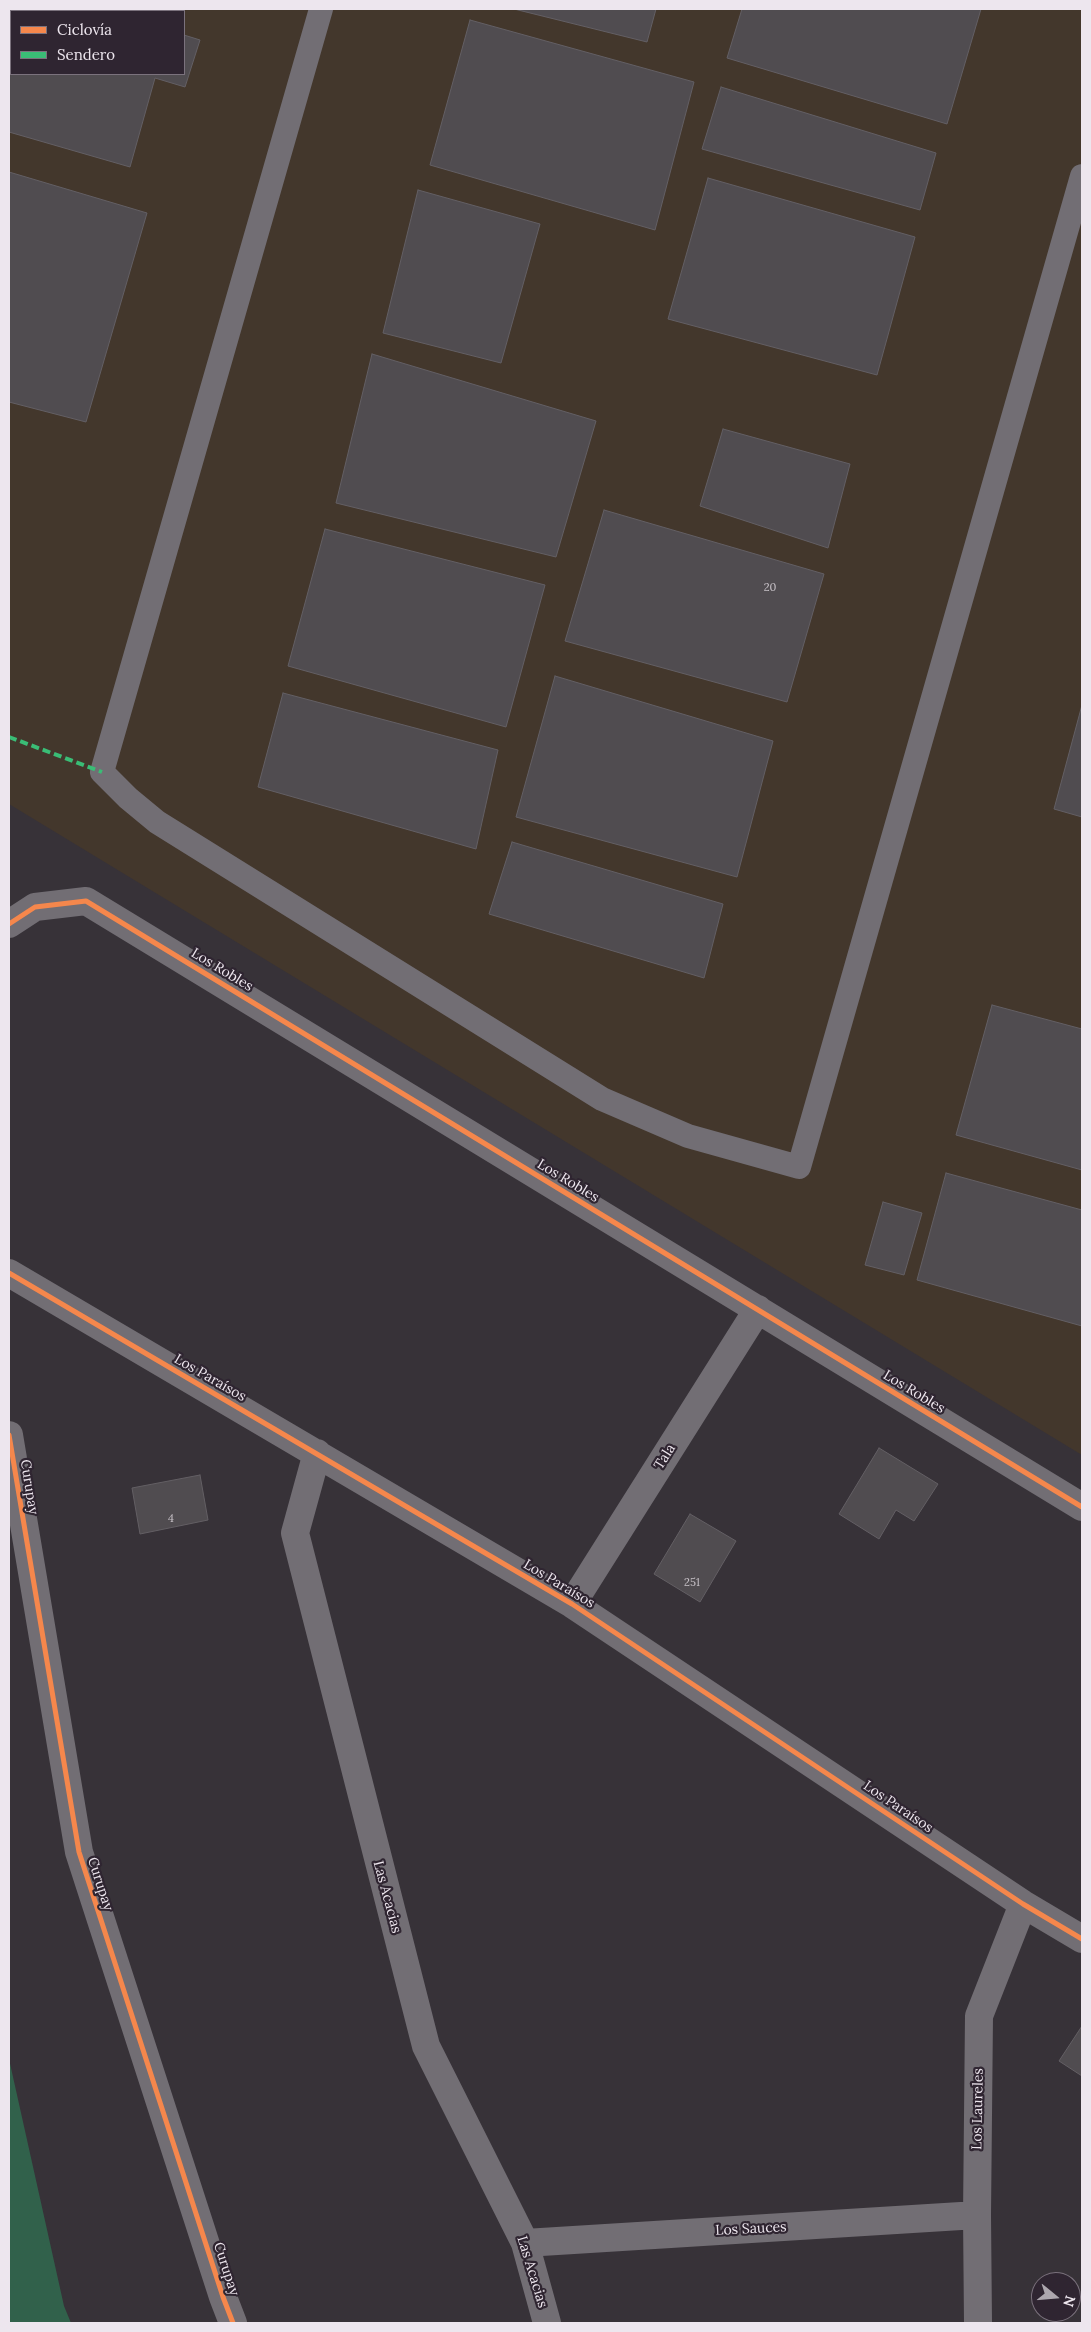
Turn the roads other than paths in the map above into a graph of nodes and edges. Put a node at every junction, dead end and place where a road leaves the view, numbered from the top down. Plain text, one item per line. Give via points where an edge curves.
1 (320, 9) edge
2 (1082, 176) edge
3 (9, 924) edge
4 (9, 1273) edge
5 (758, 1310) junction
6 (9, 1435) edge
7 (316, 1453) junction
8 (1082, 1507) edge
9 (572, 1604) junction
10 (1023, 1904) junction
11 (1082, 1939) edge
12 (977, 2215) junction
13 (525, 2243) junction
14 (233, 2323) edge
15 (547, 2323) edge
16 (978, 2323) edge

1 - 2 lane via 102,772 157,822 602,1099 688,1136 799,1167
3 - 5 street, Los Robles via 35,907 86,901
4 - 7 street, Los Paraísos
5 - 8 street, Los Robles
5 - 9 street, Tala
6 - 14 street, Curupay via 78,1852
7 - 9 street, Los Paraísos
7 - 13 street, Las Acacias via 295,1533 426,2046
9 - 10 street, Los Paraísos
10 - 11 street, Los Paraísos
10 - 12 street, Los Laureles via 979,2016
12 - 13 street, Los Sauces
12 - 16 street, Los Laureles
13 - 15 street, Las Acacias

